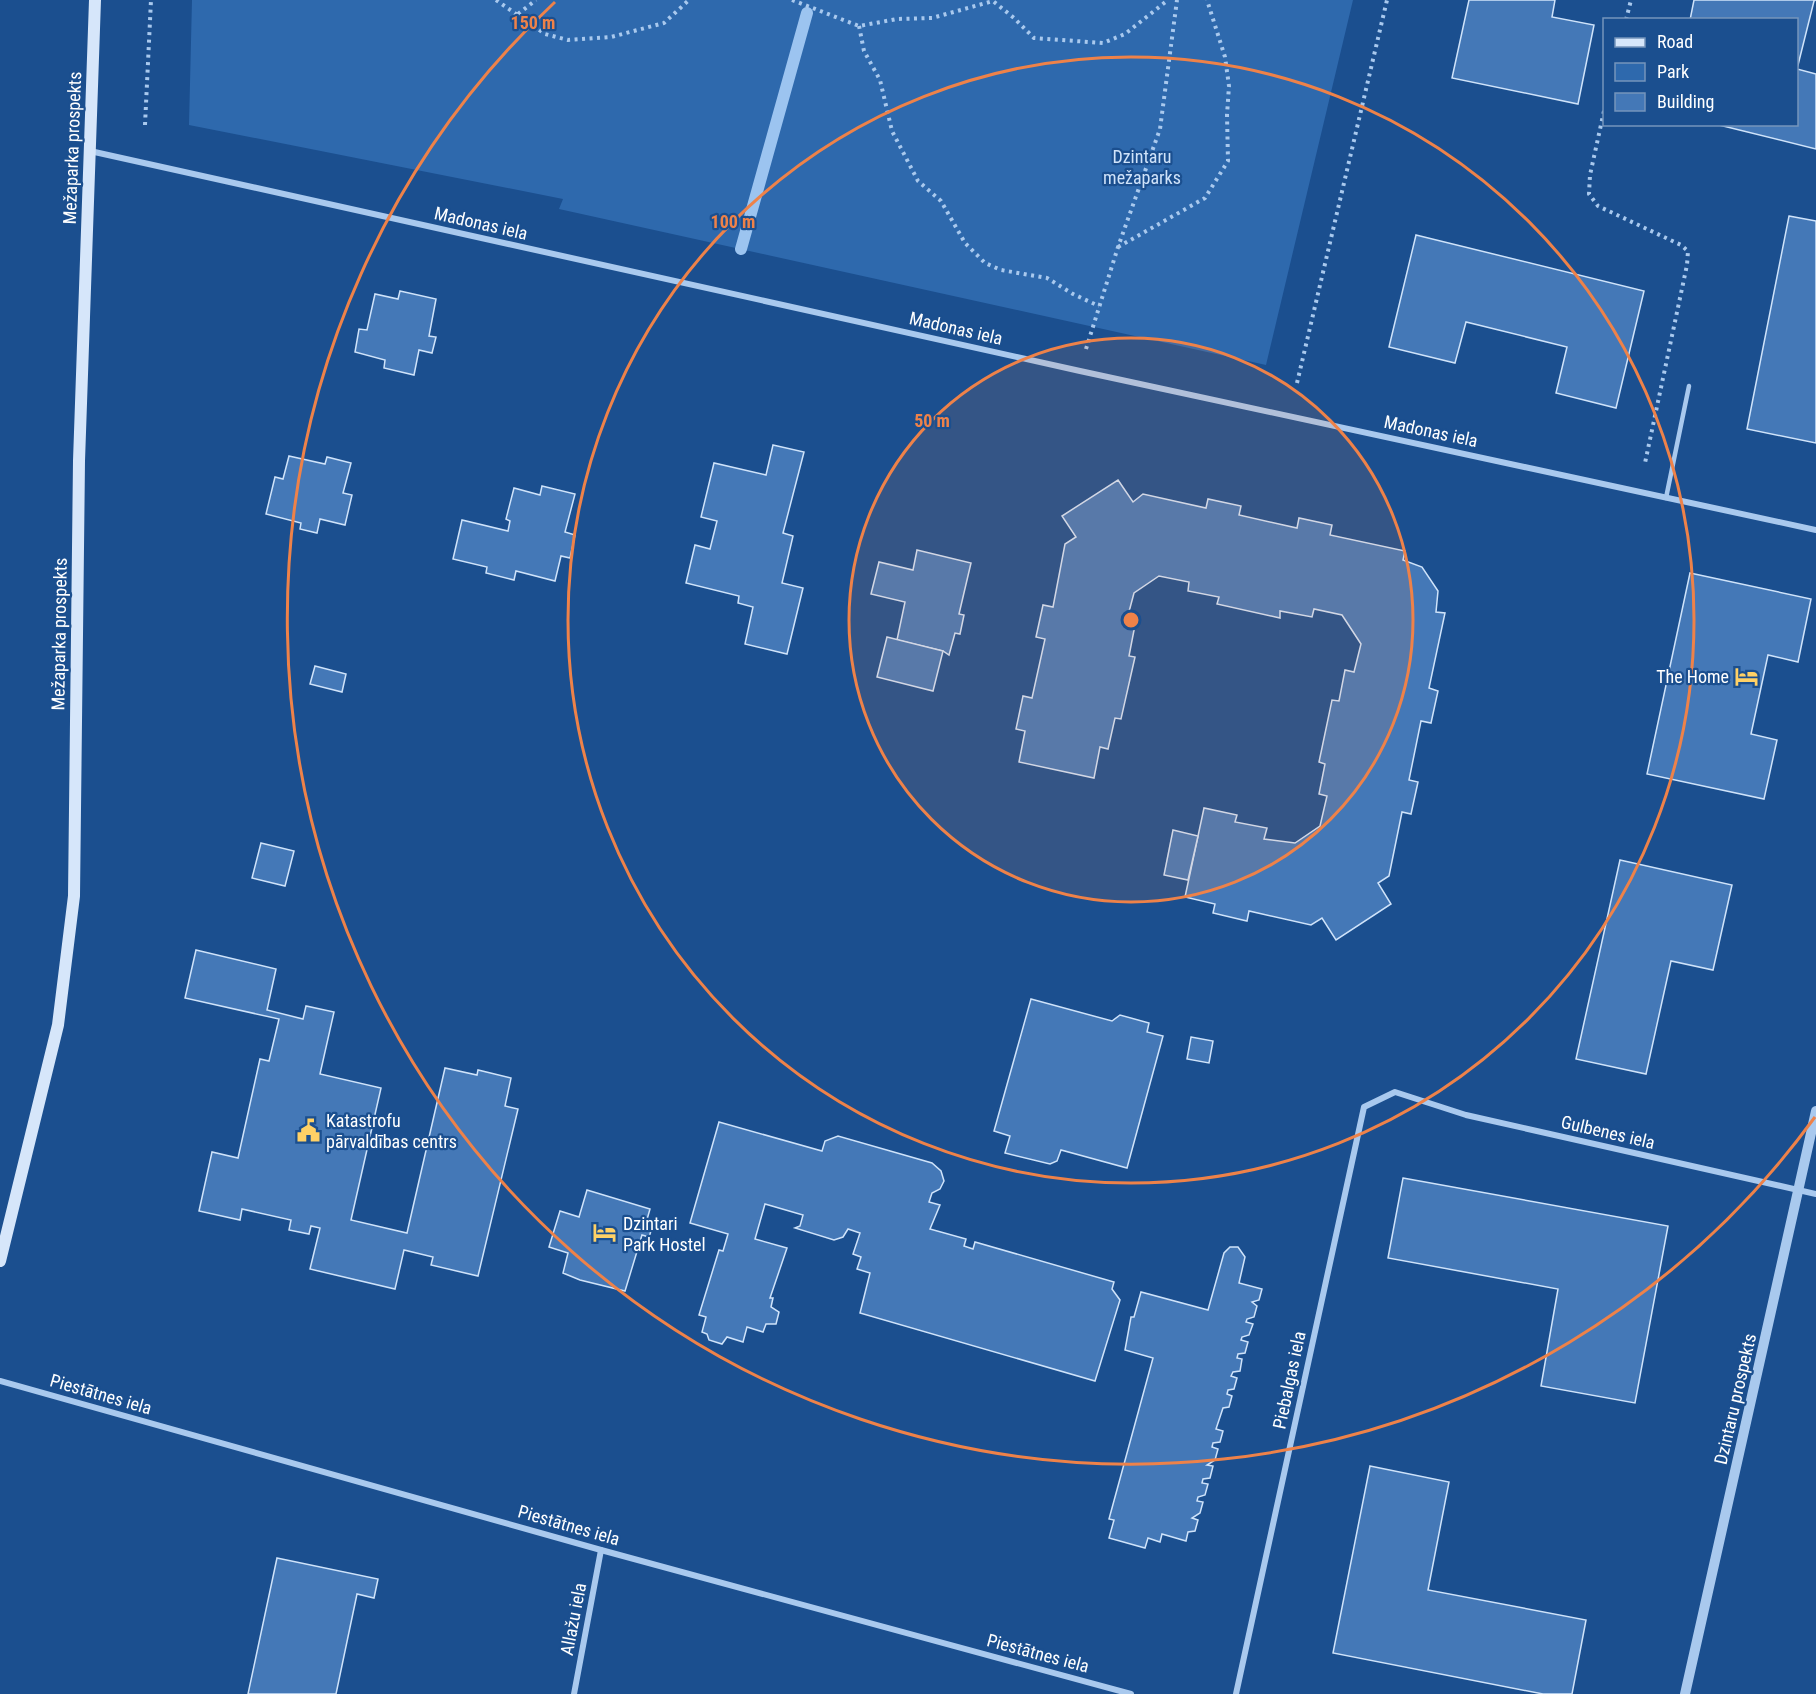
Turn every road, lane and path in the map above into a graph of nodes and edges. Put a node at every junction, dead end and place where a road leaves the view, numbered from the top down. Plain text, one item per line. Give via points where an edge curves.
1 (94, 0) edge
2 (151, 0) edge
3 (496, 0) edge
4 (536, 0) edge
5 (689, 0) edge
6 (792, 0) edge
7 (1168, 0) edge
8 (1178, 0) edge
9 (1207, 0) edge
10 (1387, 0) edge
11 (1631, 0) edge
12 (517, 14) junction
13 (1626, 18) edge
14 (859, 26) junction
15 (1603, 120) edge
16 (145, 125) dead end
17 (90, 151) junction
18 (1118, 248) junction
19 (1099, 306) junction
20 (1080, 371) junction
21 (1298, 383) dead end
22 (1689, 386) dead end
23 (1645, 463) dead end
24 (1666, 498) junction
25 (1816, 530) edge
26 (1395, 1092) joint
27 (1816, 1111) edge
28 (1799, 1190) junction
29 (1816, 1194) edge
30 (0, 1261) edge
31 (0, 1381) edge
32 (601, 1550) junction
33 (574, 1694) edge
34 (1131, 1694) edge
35 (1236, 1694) edge
36 (1685, 1694) edge

1 - 17 main road, Mežaparka prospekts
2 - 16 path
3 - 12 path
4 - 12 path
5 - 12 path via 664,23 611,37 568,40 545,34
6 - 14 path
7 - 14 path via 1125,34 1103,44 1034,38 993,1 932,18
8 - 18 path via 1160,129
9 - 18 path via 1225,57 1229,87 1228,161 1205,198
10 - 21 path
11 - 13 path
14 - 19 path via 864,51 880,80 892,131 918,181 941,201 965,243 985,263 1001,270 1047,278
15 - 23 path via 1589,194 1598,206 1688,251
17 - 20 street, Madonas iela
17 - 30 main road, Mežaparka prospekts via 79,461 74,896 58,1025
18 - 19 path
19 - 20 path
20 - 24 street, Madonas iela
22 - 24 lane
24 - 25 street, Madonas iela
26 - 28 street, Gulbenes iela via 1466,1115
26 - 35 street, Piebalgas iela via 1364,1107
27 - 28 street, Dzintaru prospekts
28 - 29 street, Gulbenes iela
28 - 36 street, Dzintaru prospekts
31 - 32 street, Piestātnes iela
32 - 33 street, Allažu iela
32 - 34 street, Piestātnes iela

